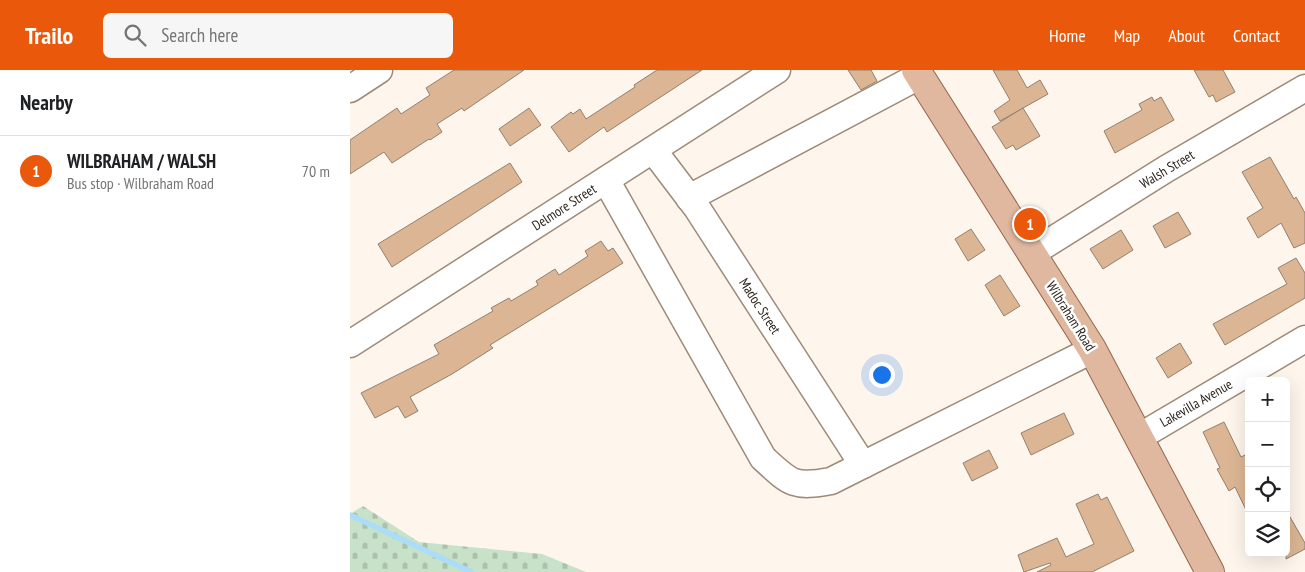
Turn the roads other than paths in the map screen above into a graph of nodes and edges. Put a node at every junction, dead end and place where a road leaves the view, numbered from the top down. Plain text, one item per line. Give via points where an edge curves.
1 (379, 70) edge
2 (777, 70) edge
3 (917, 73) edge
4 (1305, 88) edge
5 (350, 89) edge
6 (653, 150) junction
7 (606, 180) junction
8 (689, 198) junction
9 (1032, 253) junction
10 (1305, 339) edge
11 (350, 344) edge
12 (1092, 350) junction
13 (1139, 436) junction
14 (863, 465) junction
15 (1210, 572) edge

1 - 5 street
2 - 6 street, Delmore Street
3 - 8 street
3 - 9 main road, Wilbraham Road
4 - 9 street, Walsh Street via 1166,169
6 - 7 street, Delmore Street
6 - 8 street, Madoc Street
7 - 11 street, Delmore Street
7 - 14 street via 763,458 787,480 806,486 831,481
8 - 14 street, Madoc Street
9 - 12 main road, Wilbraham Road
10 - 13 street, Lakevilla Avenue
12 - 13 main road, Wilbraham Road
12 - 14 street
13 - 15 main road, Wilbraham Road

